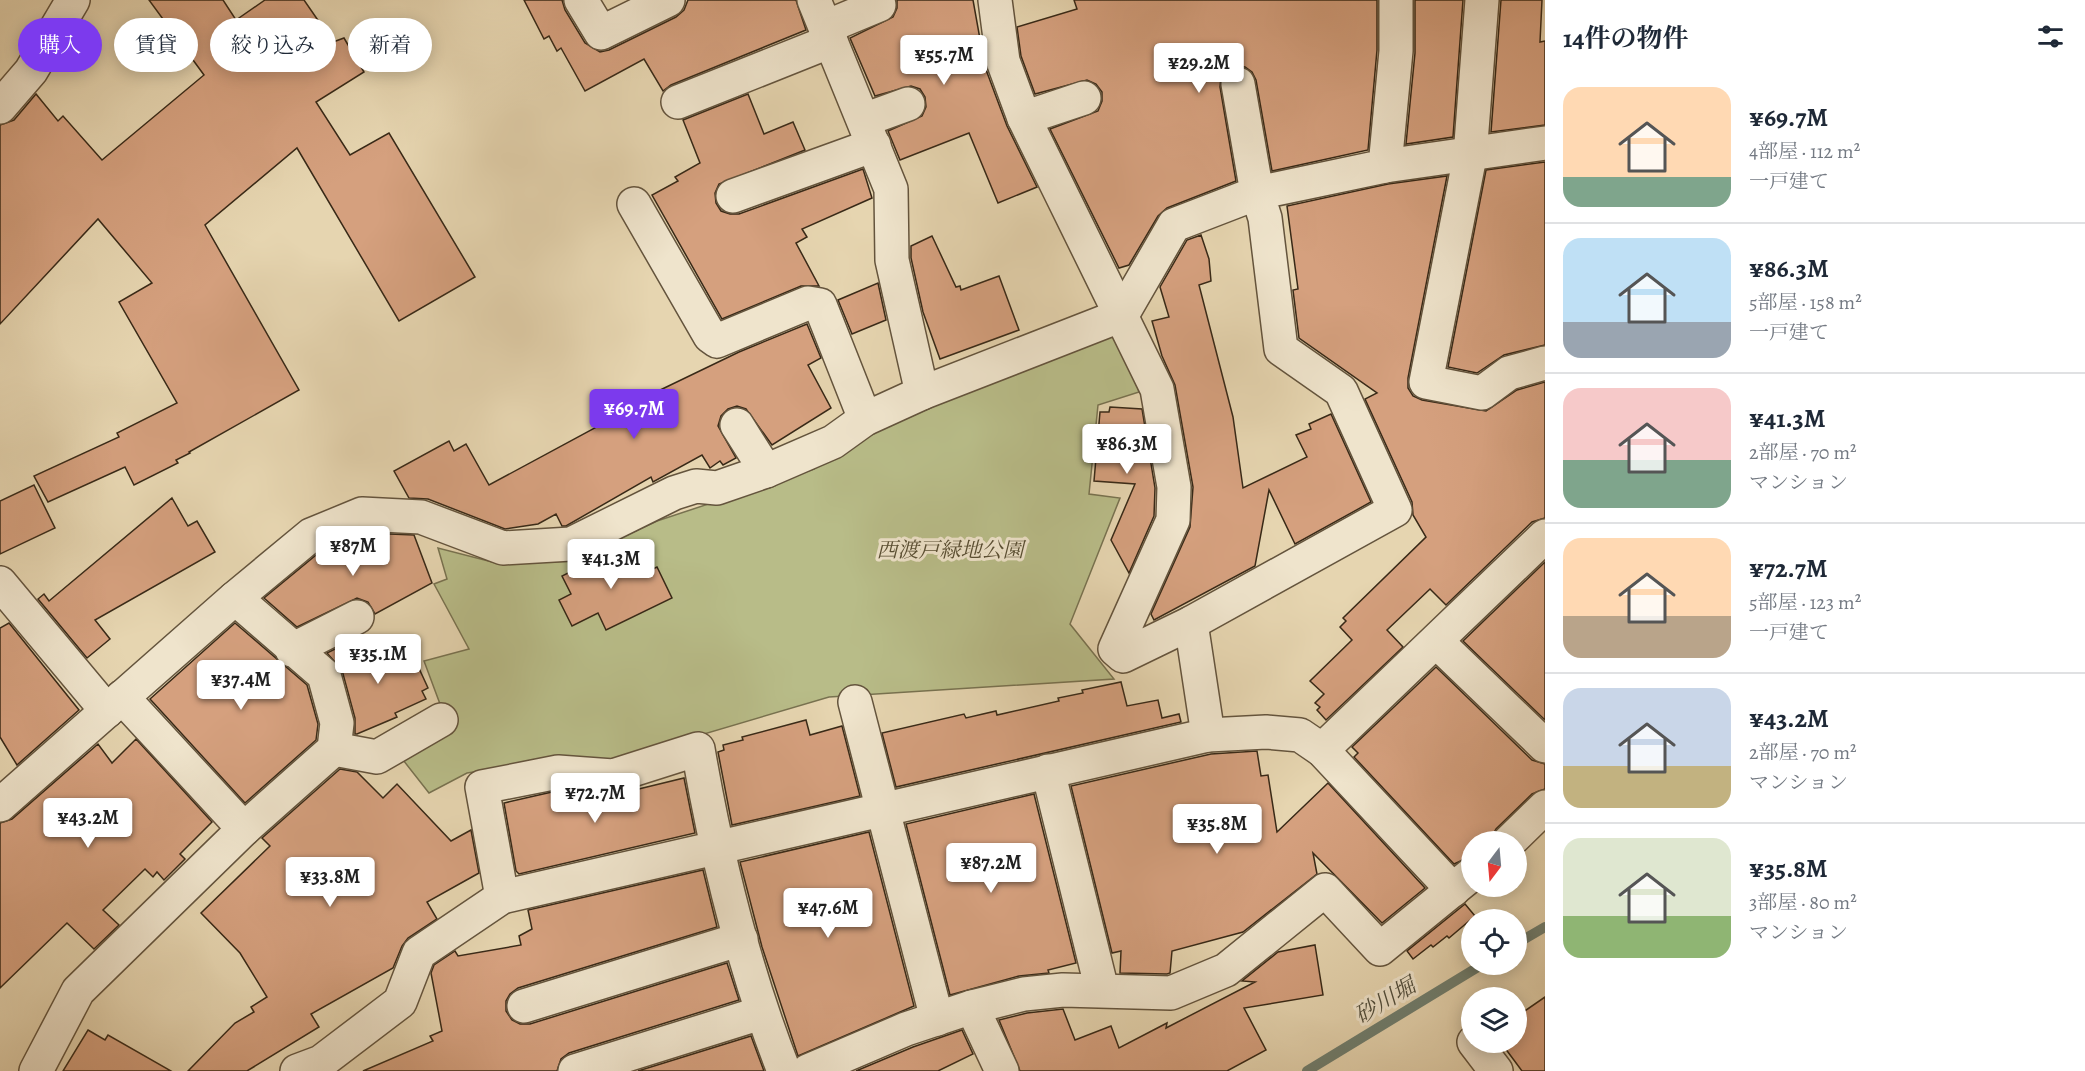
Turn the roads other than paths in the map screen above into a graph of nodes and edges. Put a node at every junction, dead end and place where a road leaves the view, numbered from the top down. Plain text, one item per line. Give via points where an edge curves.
1 (581, 0) edge
2 (668, 0) edge
3 (1396, 0) edge
4 (1482, 0) edge
5 (998, 1) edge
6 (879, 5) dead end
7 (58, 8) edge
8 (824, 23) edge
9 (1238, 84) dead end
10 (1084, 99) dead end
11 (678, 102) dead end
12 (908, 104) dead end
13 (0, 107) edge
14 (1024, 118) junction
15 (869, 133) junction
16 (1545, 143) edge
17 (1470, 156) junction
18 (1385, 166) junction
19 (1257, 193) junction
20 (733, 196) dead end
21 (634, 204) dead end
22 (1122, 315) junction
23 (1545, 363) edge
24 (922, 393) junction
25 (865, 419) junction
26 (737, 425) dead end
27 (766, 471) junction
28 (1545, 536) edge
29 (0, 583) edge
30 (235, 598) junction
31 (357, 617) dead end
32 (1191, 623) junction
33 (1437, 642) junction
34 (292, 650) junction
35 (855, 702) dead end
36 (115, 704) junction
37 (441, 720) dead end
38 (1208, 735) junction
39 (1545, 746) edge
40 (334, 749) junction
41 (1322, 750) junction
42 (1048, 771) junction
43 (0, 805) edge
44 (1545, 807) edge
45 (884, 809) junction
46 (244, 829) junction
47 (1520, 831) edge
48 (715, 846) junction
49 (1461, 881) edge
50 (1461, 883) edge
51 (502, 897) junction
52 (741, 939) junction
53 (1102, 990) junction
54 (524, 1006) dead end
55 (972, 1007) junction
56 (761, 1013) junction
57 (937, 1019) junction
58 (1482, 1053) edge
59 (36, 1071) edge
60 (297, 1071) edge
61 (575, 1071) edge
62 (784, 1071) edge
63 (807, 1071) edge
64 (1002, 1071) edge
65 (1496, 1071) edge

1 - 2 street via 601,33
3 - 18 street via 1396,51
4 - 17 street
5 - 14 street via 1003,61
6 - 8 street
7 - 13 street via 31,71
8 - 11 street
8 - 15 street
9 - 19 street
10 - 14 street
12 - 15 street
14 - 22 street
15 - 20 street
15 - 24 street via 891,189 892,260
16 - 17 street
17 - 18 street
17 - 23 street via 1426,382 1482,393 1509,373
18 - 19 street
19 - 22 street via 1174,225
19 - 32 street via 1265,218 1281,349 1341,391 1395,510
21 - 25 street via 710,336 717,340 808,303 820,305
22 - 24 street
22 - 32 street via 1157,389 1174,498 1173,520 1115,649 1123,656
24 - 25 street
25 - 27 street via 833,442
26 - 27 street
27 - 30 street via 717,488 696,486 674,493 571,544 503,548 421,517 362,514 311,535
28 - 33 street
29 - 36 street
30 - 34 street
30 - 36 street
31 - 34 street
32 - 38 street
33 - 39 street
33 - 41 street
34 - 40 street via 324,675 337,723
35 - 45 street
36 - 43 street
36 - 46 street
37 - 40 street via 377,756
38 - 41 street via 1300,735
38 - 42 street
40 - 46 street
41 - 49 street
42 - 45 street
42 - 53 street
44 - 47 street
45 - 48 street
45 - 57 street
46 - 59 street via 78,991
48 - 51 street
48 - 51 street via 698,749 613,776 558,772 482,787
48 - 52 street
50 - 53 street via 1380,949 1324,890 1226,970 1172,993
51 - 60 street via 419,953 399,1002 321,1062
52 - 54 street
52 - 56 street
53 - 55 street via 1024,994
55 - 57 street
55 - 64 street
56 - 61 street
56 - 62 street
57 - 63 street
58 - 65 street

